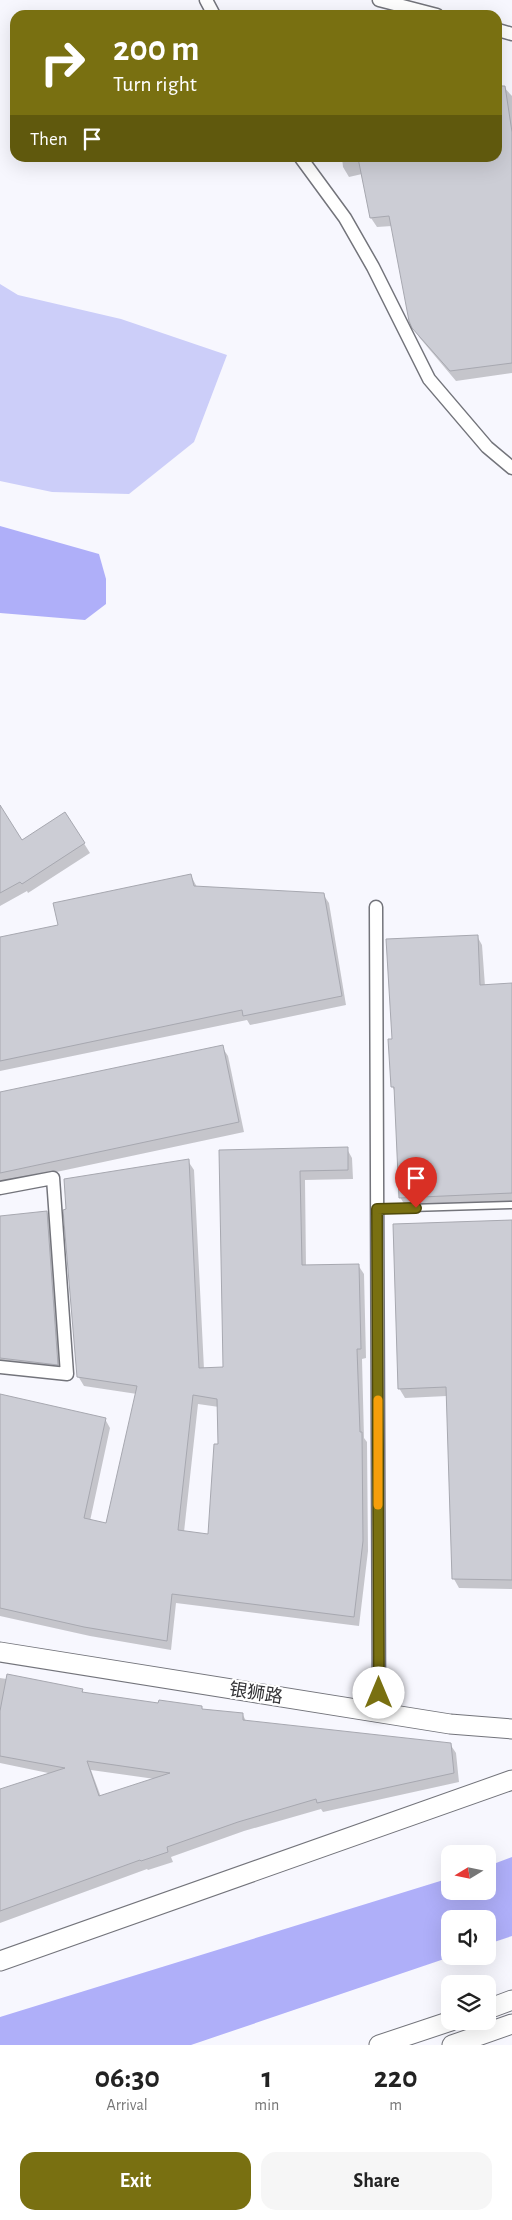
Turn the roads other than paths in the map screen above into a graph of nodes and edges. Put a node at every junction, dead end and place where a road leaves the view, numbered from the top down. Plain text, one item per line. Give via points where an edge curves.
1 (379, 0) edge
2 (418, 10) edge
3 (304, 162) edge
4 (512, 468) edge
5 (376, 907) dead end
6 (0, 1188) edge
7 (512, 1205) edge
8 (377, 1209) junction
9 (0, 1368) edge
10 (0, 1652) edge
11 (379, 1712) junction
12 (512, 1729) edge
13 (512, 1780) edge
14 (0, 1961) edge
15 (512, 2000) edge
16 (496, 2006) edge
17 (441, 2024) edge
18 (512, 2024) edge
19 (379, 2045) edge
20 (452, 2045) edge

1 - 2 street
3 - 4 street via 345,218 429,379 487,447
5 - 8 street
6 - 9 street via 53,1178 67,1374
7 - 8 lane
8 - 11 street
10 - 11 main road, 银狮路
11 - 12 main road, 银狮路 via 450,1724
13 - 14 main road
15 - 16 main road
17 - 19 main road
18 - 20 main road

